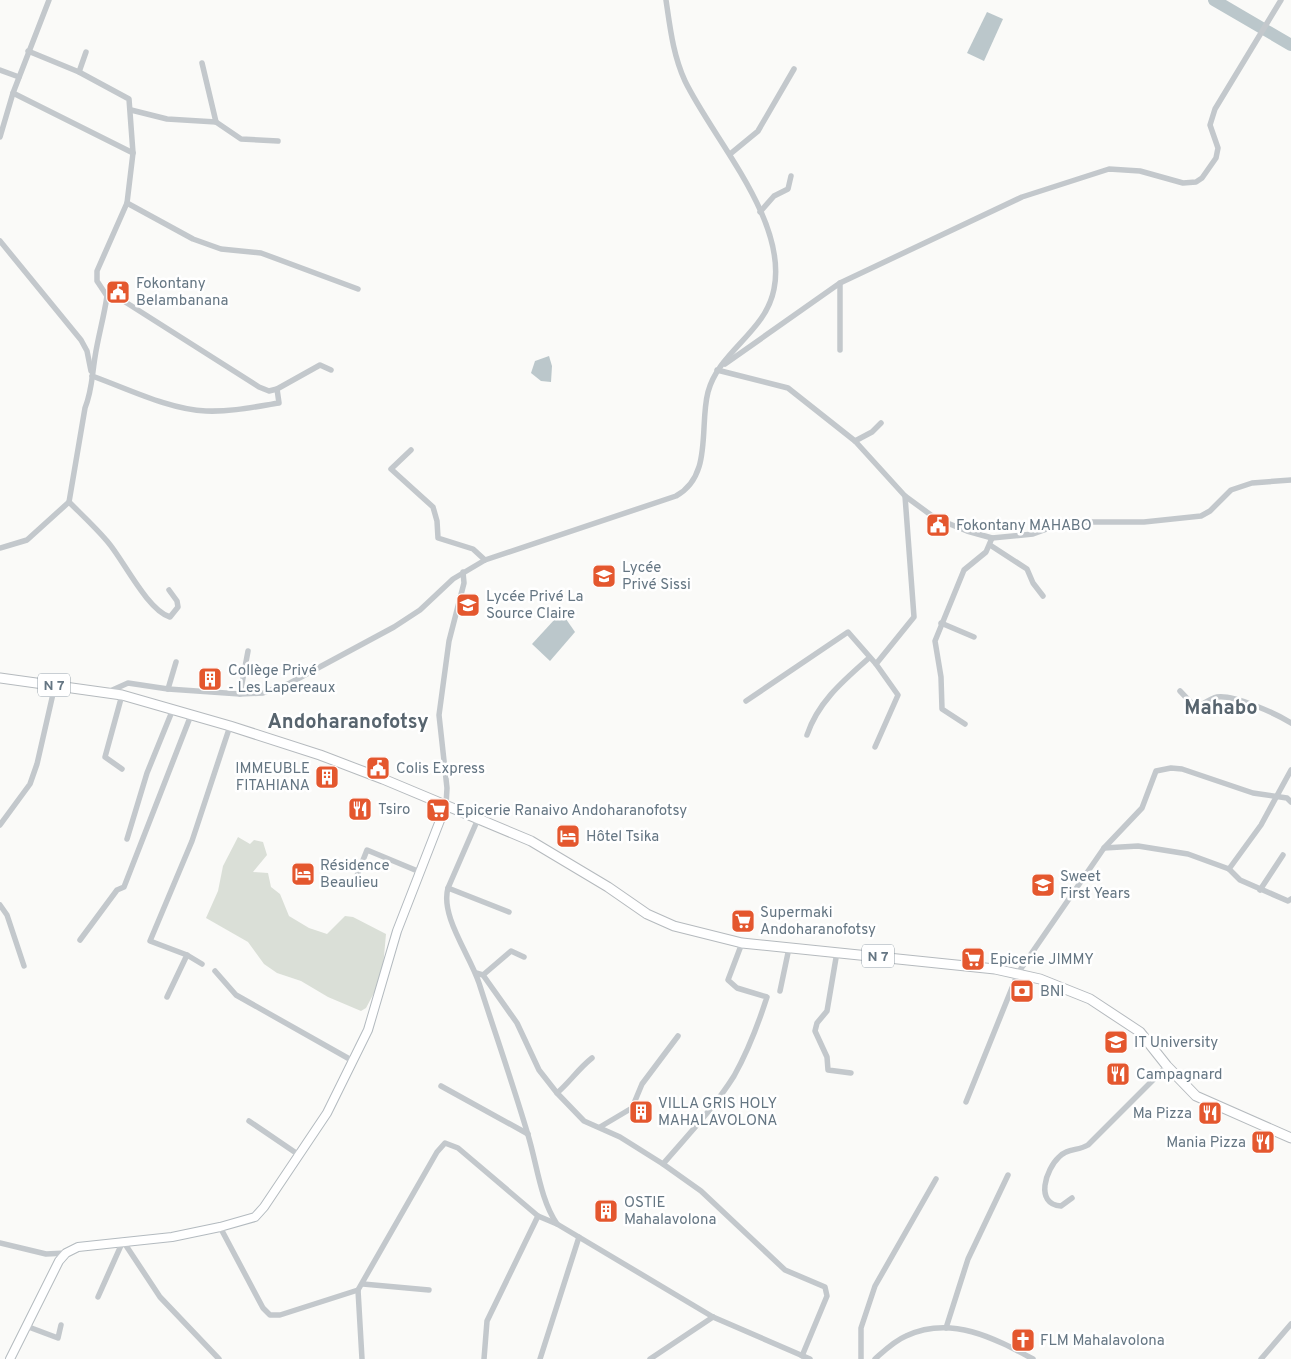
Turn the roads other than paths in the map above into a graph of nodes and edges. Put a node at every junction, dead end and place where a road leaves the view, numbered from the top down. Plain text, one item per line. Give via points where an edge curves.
1 (49, 0) edge
2 (666, 0) edge
3 (1281, 0) edge
4 (28, 51) junction
5 (86, 52) dead end
6 (202, 63) dead end
7 (794, 69) dead end
8 (0, 70) edge
9 (79, 72) junction
10 (19, 77) junction
11 (13, 93) junction
12 (131, 110) junction
13 (216, 122) junction
14 (0, 137) edge
15 (278, 141) dead end
16 (133, 153) junction
17 (730, 154) junction
18 (791, 176) dead end
19 (127, 203) junction
20 (760, 212) junction
21 (0, 241) edge
22 (840, 283) junction
23 (358, 290) dead end
24 (107, 296) junction
25 (840, 350) dead end
26 (331, 370) dead end
27 (717, 370) junction
28 (92, 376) junction
29 (277, 389) junction
30 (881, 423) dead end
31 (854, 442) junction
32 (411, 450) dead end
33 (1291, 480) edge
34 (905, 496) junction
35 (69, 502) junction
36 (992, 538) junction
37 (990, 545) junction
38 (0, 548) edge
39 (484, 560) junction
40 (463, 572) junction
41 (170, 590) dead end
42 (1043, 596) dead end
43 (941, 623) junction
44 (974, 637) dead end
45 (248, 651) dead end
46 (869, 658) junction
47 (176, 662) dead end
48 (876, 664) junction
49 (0, 678) edge
50 (55, 685) junction
51 (168, 689) junction
52 (1180, 691) dead end
53 (108, 692) junction
54 (240, 694) junction
55 (122, 695) junction
56 (746, 701) dead end
57 (172, 709) junction
58 (191, 715) junction
59 (1291, 723) edge
60 (965, 724) dead end
61 (230, 726) junction
62 (807, 735) dead end
63 (875, 747) dead end
64 (122, 769) dead end
65 (1291, 770) edge
66 (1277, 797) junction
67 (1291, 802) edge
68 (446, 805) junction
69 (478, 819) junction
70 (0, 825) edge
71 (127, 839) dead end
72 (1104, 848) junction
73 (1283, 855) dead end
74 (1229, 869) junction
75 (420, 872) junction
76 (356, 878) dead end
77 (448, 888) junction
78 (1260, 890) junction
79 (1291, 900) edge
80 (0, 905) edge
81 (509, 912) dead end
82 (80, 940) dead end
83 (742, 943) junction
84 (789, 948) junction
85 (837, 952) junction
86 (187, 955) junction
87 (524, 957) dead end
88 (202, 964) dead end
89 (24, 966) dead end
90 (216, 971) dead end
91 (476, 973) junction
92 (1018, 973) junction
93 (483, 975) junction
94 (780, 991) dead end
95 (167, 997) dead end
96 (678, 1036) dead end
97 (592, 1058) dead end
98 (353, 1061) junction
99 (1167, 1066) junction
100 (851, 1073) dead end
101 (441, 1086) dead end
102 (557, 1094) junction
103 (966, 1102) dead end
104 (249, 1122) dead end
105 (600, 1127) junction
106 (528, 1134) junction
107 (1291, 1138) edge
108 (299, 1155) junction
109 (663, 1164) junction
110 (1008, 1174) dead end
111 (936, 1179) dead end
112 (1072, 1198) dead end
113 (538, 1216) junction
114 (557, 1224) junction
115 (220, 1227) junction
116 (579, 1237) junction
117 (123, 1241) junction
118 (0, 1242) edge
119 (66, 1253) junction
120 (363, 1284) junction
121 (358, 1290) junction
122 (429, 1290) dead end
123 (98, 1297) dead end
124 (713, 1317) junction
125 (1291, 1324) edge
126 (62, 1325) dead end
127 (26, 1326) junction
128 (946, 1328) junction
129 (802, 1356) junction
130 (10, 1359) edge
131 (219, 1359) edge
132 (362, 1359) edge
133 (484, 1359) edge
134 (540, 1359) edge
135 (650, 1359) edge
136 (810, 1359) edge
137 (861, 1359) edge
138 (875, 1359) edge
139 (1033, 1359) edge
140 (1261, 1359) edge

1 - 4 street
2 - 17 street via 675,57 684,79
3 - 22 street via 1215,109 1210,125 1218,148 1216,158 1196,182 1182,183 1140,171 1108,169 1022,197
4 - 9 street
4 - 10 street
5 - 9 street
6 - 13 street
7 - 17 street via 758,131
8 - 10 street
9 - 12 street via 129,100
10 - 11 street
11 - 14 street
11 - 16 street
12 - 13 street via 167,120
12 - 16 street
13 - 15 street via 241,139
16 - 19 street
17 - 20 street
18 - 20 street via 788,189 774,196
19 - 23 street via 193,239 221,249 261,253
19 - 24 street via 97,272 97,281
20 - 27 street via 774,255 774,289 763,316
21 - 28 street via 81,340 87,351
22 - 25 street
22 - 27 street
24 - 28 street
24 - 29 street via 119,298 259,388
26 - 29 street via 320,365
27 - 31 street via 788,388
27 - 39 street via 709,387 704,413 699,467 684,491
28 - 29 street via 204,412 233,411 278,403
28 - 35 street
30 - 31 street
31 - 34 street
32 - 39 street via 391,469 433,507 438,538 474,549
33 - 36 street via 1252,483 1231,490 1201,516 1144,522 1066,522 1033,534
34 - 36 street via 935,518
34 - 48 street via 914,617
35 - 38 street via 27,540
35 - 41 street via 108,542 140,588 170,617 178,607
36 - 37 street
37 - 42 street via 1027,569
37 - 43 street via 964,570
39 - 40 street
40 - 54 street via 420,610 386,631 290,683 263,693
40 - 68 street via 464,583 449,642 438,715
43 - 44 street
43 - 60 street via 935,641 942,709
45 - 54 street
46 - 48 street
46 - 56 street via 848,632
46 - 62 street via 833,690 812,720
47 - 51 street
48 - 63 street via 898,695
49 - 50 main road, N 7
50 - 53 main road, N 7
50 - 70 street via 30,784
51 - 53 street via 128,683
51 - 54 street
52 - 59 street via 1196,708 1217,697 1236,700 1274,712
53 - 55 main road, N 7
55 - 57 main road, N 7
55 - 64 street via 105,757
57 - 58 main road, N 7
57 - 71 street via 147,773
58 - 61 main road, N 7
58 - 82 street via 124,887 117,890
61 - 68 main road, N 7 via 320,755
61 - 86 street via 192,841 150,941
65 - 66 street
66 - 67 street
66 - 72 street via 1253,793 1182,769 1156,771 1142,808
66 - 74 street
68 - 69 main road, N 7
68 - 75 street
69 - 77 street
69 - 83 main road, N 7 via 548,850 660,920
72 - 74 street via 1138,846 1188,854
72 - 92 street
73 - 78 street
74 - 78 street via 1240,880
75 - 76 street via 368,850
75 - 98 street via 397,931 368,1030
77 - 81 street
77 - 91 street via 447,910
78 - 79 street
80 - 89 street via 7,914
83 - 84 main road, N 7
83 - 109 street via 728,980 737,988 767,997 754,1035 729,1082 710,1109
84 - 85 main road, N 7
84 - 94 street
85 - 92 main road, N 7
85 - 100 street via 827,1011 815,1031 827,1057 828,1070
86 - 88 street
86 - 95 street
87 - 93 street via 511,951
90 - 98 street via 236,995
91 - 93 street
91 - 106 street
92 - 99 main road, N 7 via 1064,988 1107,1009 1140,1032
92 - 103 street
93 - 102 street via 517,1023 540,1070
96 - 105 street via 642,1084 632,1108
97 - 102 street via 577,1069
98 - 108 street via 327,1113
99 - 107 main road, N 7 via 1201,1099
99 - 112 street via 1088,1144 1080,1150 1065,1152 1051,1167 1044,1190 1046,1199 1054,1206 1062,1206
101 - 106 street
102 - 105 street via 584,1121
104 - 108 street
105 - 109 street
106 - 114 street via 549,1213
108 - 115 street via 255,1217
109 - 129 street via 701,1191 786,1270 825,1287 827,1296
110 - 128 street via 968,1259
111 - 137 street via 875,1286 861,1328
113 - 114 street
113 - 120 street via 458,1148 445,1143
113 - 133 street via 487,1321
114 - 116 street
115 - 117 street via 172,1237
115 - 121 street via 263,1308 270,1315 280,1315
116 - 124 street
116 - 134 street
117 - 119 street via 78,1247
117 - 123 street
117 - 131 street via 160,1297
118 - 119 street via 46,1254
119 - 127 street
120 - 121 street
120 - 122 street
121 - 132 street
124 - 129 street
124 - 135 street
125 - 140 street
126 - 127 street via 58,1338
127 - 130 street
128 - 138 street via 922,1330 905,1336
128 - 139 street via 988,1335
129 - 136 street

